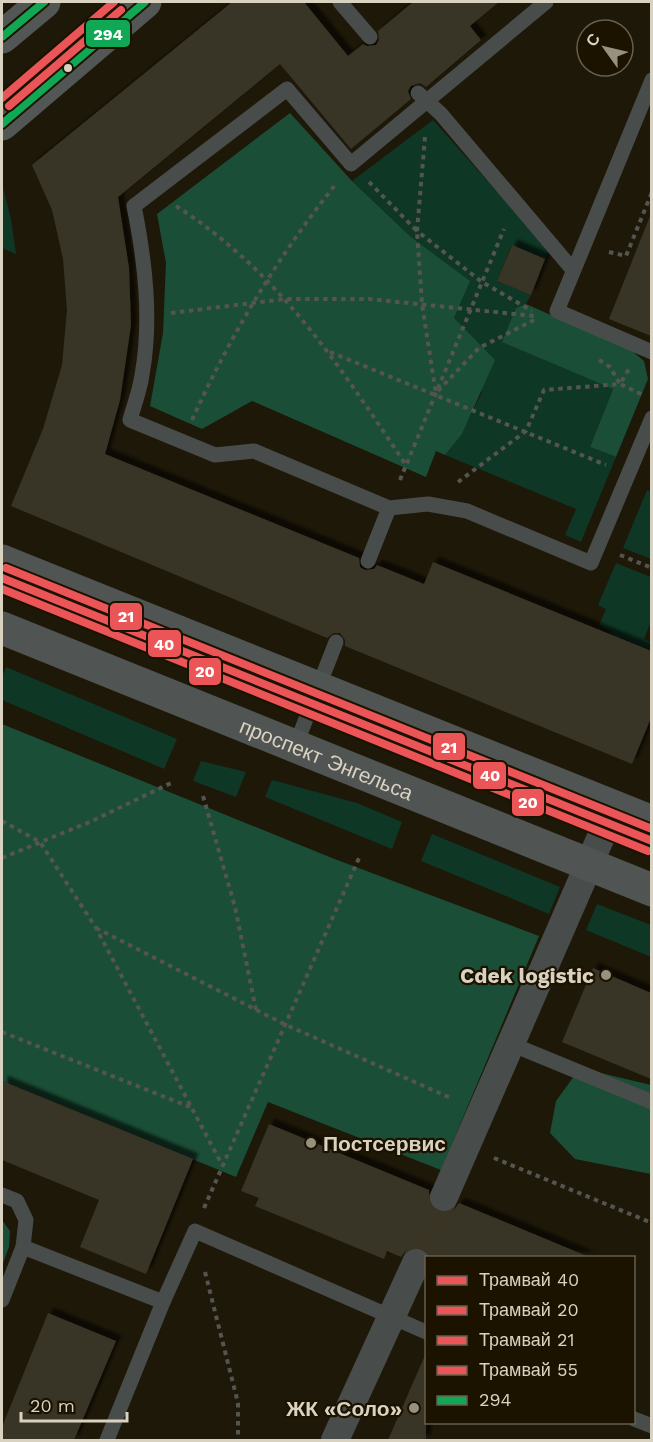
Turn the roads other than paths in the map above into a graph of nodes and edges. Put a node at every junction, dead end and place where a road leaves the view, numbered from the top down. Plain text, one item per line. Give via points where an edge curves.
1 (44, 2) edge
2 (145, 2) edge
3 (340, 2) edge
4 (546, 2) edge
5 (2, 38) edge
6 (370, 38) dead end
7 (651, 80) edge
8 (423, 97) junction
9 (2, 124) edge
10 (573, 270) junction
11 (651, 352) edge
12 (651, 418) edge
13 (388, 508) junction
14 (2, 561) edge
15 (368, 561) dead end
16 (2, 628) edge
17 (336, 642) dead end
18 (318, 689) junction
19 (295, 747) junction
20 (614, 807) junction
21 (651, 822) edge
22 (590, 864) junction
23 (651, 890) edge
24 (511, 1044) junction
25 (651, 1102) edge
26 (2, 1195) edge
27 (444, 1197) tunnel mouth
28 (23, 1247) junction
29 (416, 1263) tunnel mouth
30 (2, 1300) edge
31 (163, 1302) junction
32 (391, 1317) junction
33 (425, 1332) edge
34 (635, 1420) edge
35 (651, 1426) edge
36 (107, 1440) edge
37 (335, 1440) edge

1 - 5 main road
2 - 9 main road
3 - 6 lane
4 - 8 lane
7 - 10 lane
8 - 10 lane
8 - 13 lane via 351,164 287,89 134,206 142,248 146,316 142,376 130,420 215,455 254,451
10 - 11 lane via 557,310
12 - 13 lane via 591,563 467,511 428,504
13 - 15 lane
14 - 18 main road
16 - 19 main road, проспект Энгельса
17 - 18 lane
18 - 19 lane
18 - 20 main road
19 - 22 main road, проспект Энгельса
20 - 21 main road
20 - 22 street
22 - 23 main road, проспект Энгельса
22 - 24 street
24 - 25 lane
24 - 27 street
26 - 28 lane via 17,1201 26,1220
28 - 30 lane
28 - 31 lane
29 - 32 street
31 - 32 lane via 195,1231
31 - 36 lane
32 - 33 lane
32 - 37 street
34 - 35 lane

